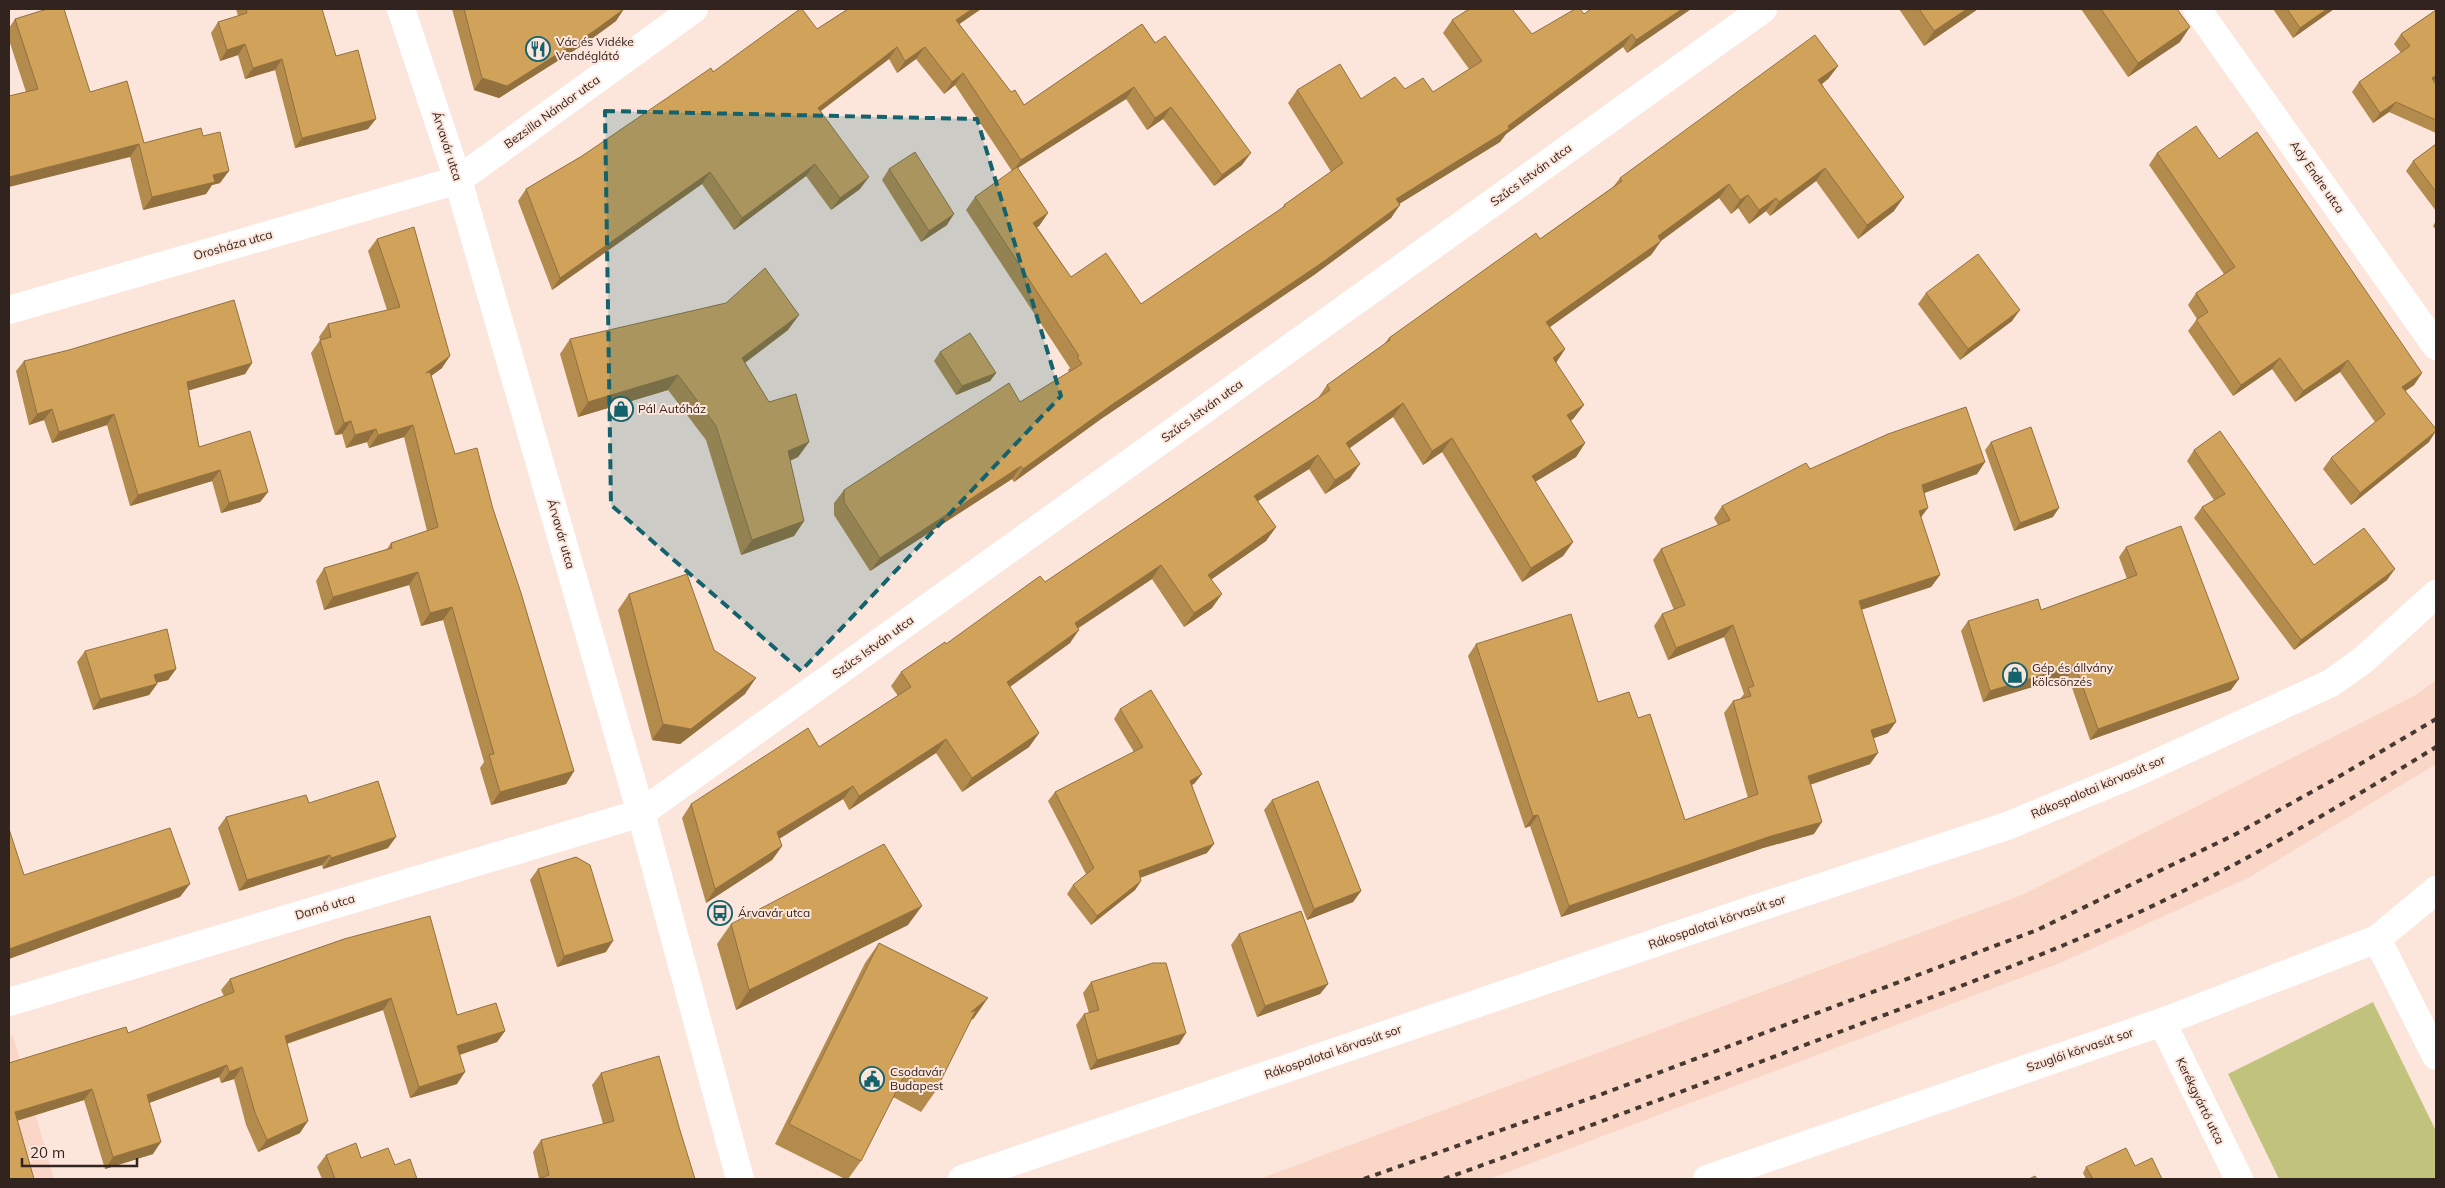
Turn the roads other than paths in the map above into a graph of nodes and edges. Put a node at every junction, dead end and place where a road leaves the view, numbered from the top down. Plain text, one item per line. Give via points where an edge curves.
1 (401, 9) edge
2 (694, 9) edge
3 (1763, 9) edge
4 (2197, 9) edge
5 (458, 180) junction
6 (9, 310) edge
7 (2436, 346) edge
8 (2436, 594) edge
9 (641, 813) junction
10 (2436, 890) edge
11 (2377, 939) junction
12 (9, 1002) edge
13 (2162, 1022) junction
14 (2436, 1056) edge
15 (740, 1179) edge
16 (962, 1179) edge
17 (1707, 1179) edge
18 (2238, 1179) edge

1 - 5 street, Árvavár utca
2 - 5 street, Bezsilla Nándor utca
3 - 9 street, Szűcs István utca
4 - 7 street, Ady Endre utca
5 - 6 street, Orosháza utca
5 - 9 street, Árvavár utca
8 - 16 street, Rákospalotai körvasút sor via 2362,662 2331,683 2133,774 2007,826
9 - 12 street, Darnó utca
9 - 15 street, Árvavár utca
10 - 11 street, Szuglói körvasút sor
11 - 13 street, Szuglói körvasút sor
11 - 14 street
13 - 17 street, Szuglói körvasút sor
13 - 18 street, Kerékgyártó utca

